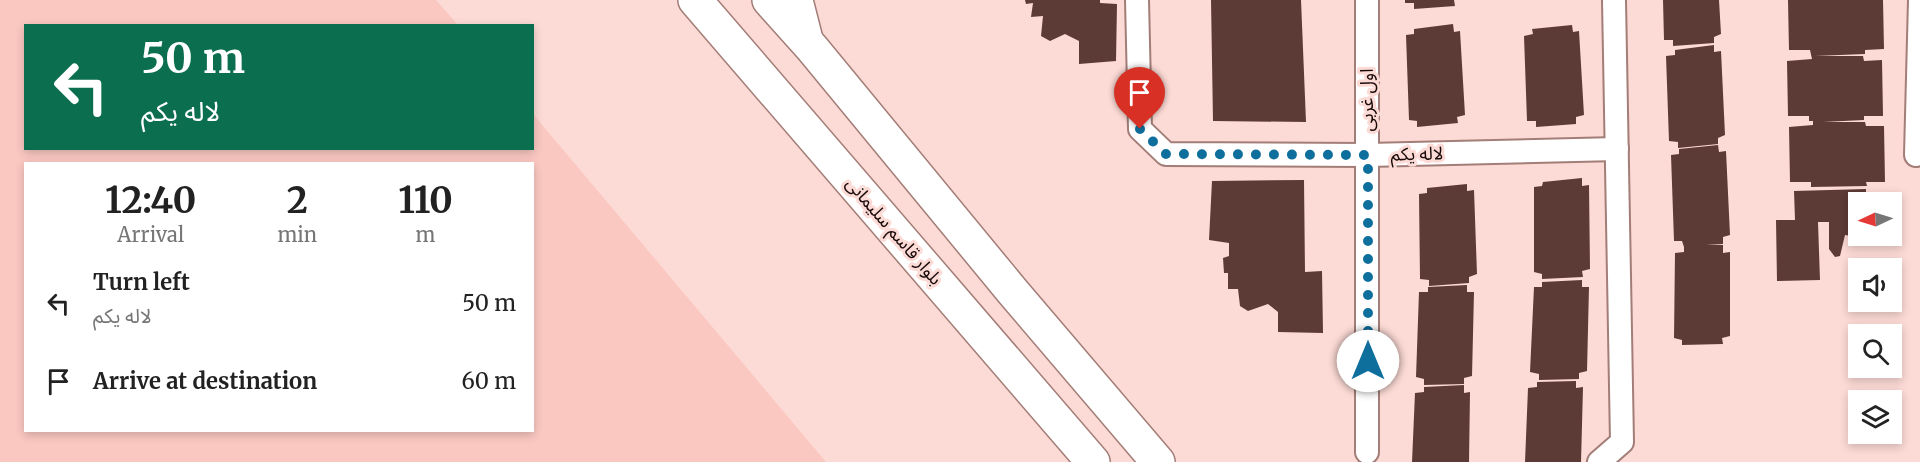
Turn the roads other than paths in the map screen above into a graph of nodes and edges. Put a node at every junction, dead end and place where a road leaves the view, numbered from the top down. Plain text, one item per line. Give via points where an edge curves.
1 (695, 0) edge
2 (769, 0) edge
3 (799, 0) edge
4 (1137, 0) edge
5 (1367, 0) edge
6 (1614, 0) edge
7 (1920, 0) edge
8 (812, 48) junction
9 (1919, 83) edge
10 (1617, 149) junction
11 (1368, 155) junction
12 (1916, 155) dead end
13 (1013, 292) junction
14 (977, 327) junction
15 (1367, 453) dead end
16 (1093, 462) edge
17 (1158, 462) edge
18 (1599, 462) edge

1 - 14 main road, بلوار قاسم سلیمانی
2 - 8 main road
3 - 8 street
4 - 11 street, لاله یکم via 1140,129 1166,154
5 - 11 street, اول غربی
6 - 10 street
7 - 9 street
8 - 13 main road
9 - 12 street
10 - 11 street, لاله یکم
10 - 18 street via 1622,442
11 - 15 street, اول غربی
13 - 14 main road via 1011,308 1004,317 992,325
13 - 17 main road
14 - 16 main road, بلوار قاسم سلیمانی

